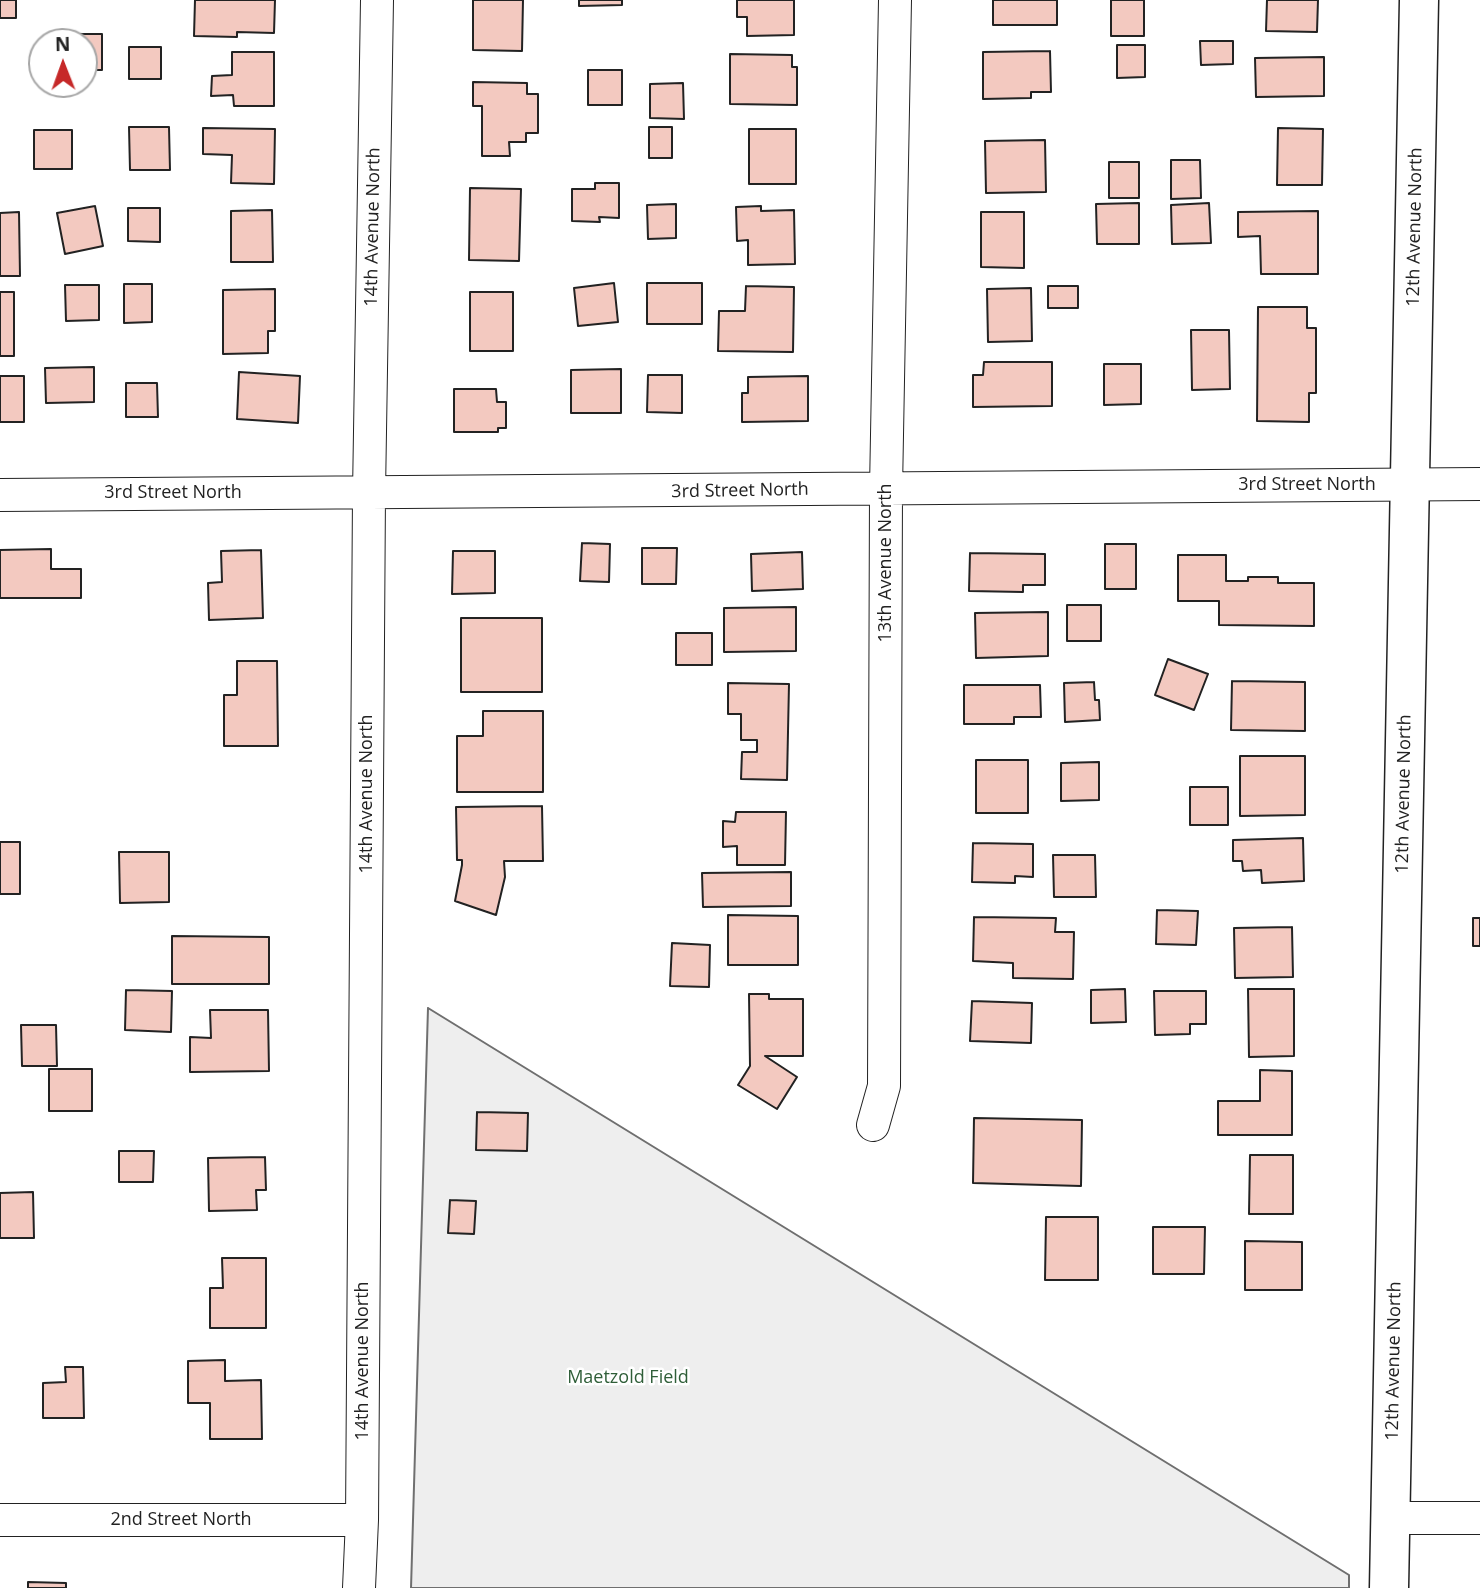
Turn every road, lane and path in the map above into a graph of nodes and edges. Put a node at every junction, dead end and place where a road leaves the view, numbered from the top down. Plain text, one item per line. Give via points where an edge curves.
1 (377, 0) edge
2 (895, 0) edge
3 (1419, 0) edge
4 (1410, 484) junction
5 (1480, 484) edge
6 (886, 489) junction
7 (369, 493) junction
8 (0, 495) edge
9 (873, 1125) dead end
10 (1391, 1518) junction
11 (1480, 1518) edge
12 (0, 1520) edge
13 (362, 1520) junction
14 (359, 1588) edge
15 (1389, 1588) edge

1 - 7 street, 14th Avenue North
2 - 6 street, 13th Avenue North
3 - 4 street, 12th Avenue North
4 - 5 street, 3rd Street North
4 - 6 street, 3rd Street North
4 - 10 street, 12th Avenue North
6 - 7 street, 3rd Street North
6 - 9 street, 13th Avenue North via 884,1086
7 - 8 street, 3rd Street North
7 - 13 street, 14th Avenue North
10 - 11 street
10 - 15 street, 12th Avenue North
12 - 13 street, 2nd Street North
13 - 14 street, 14th Avenue North

